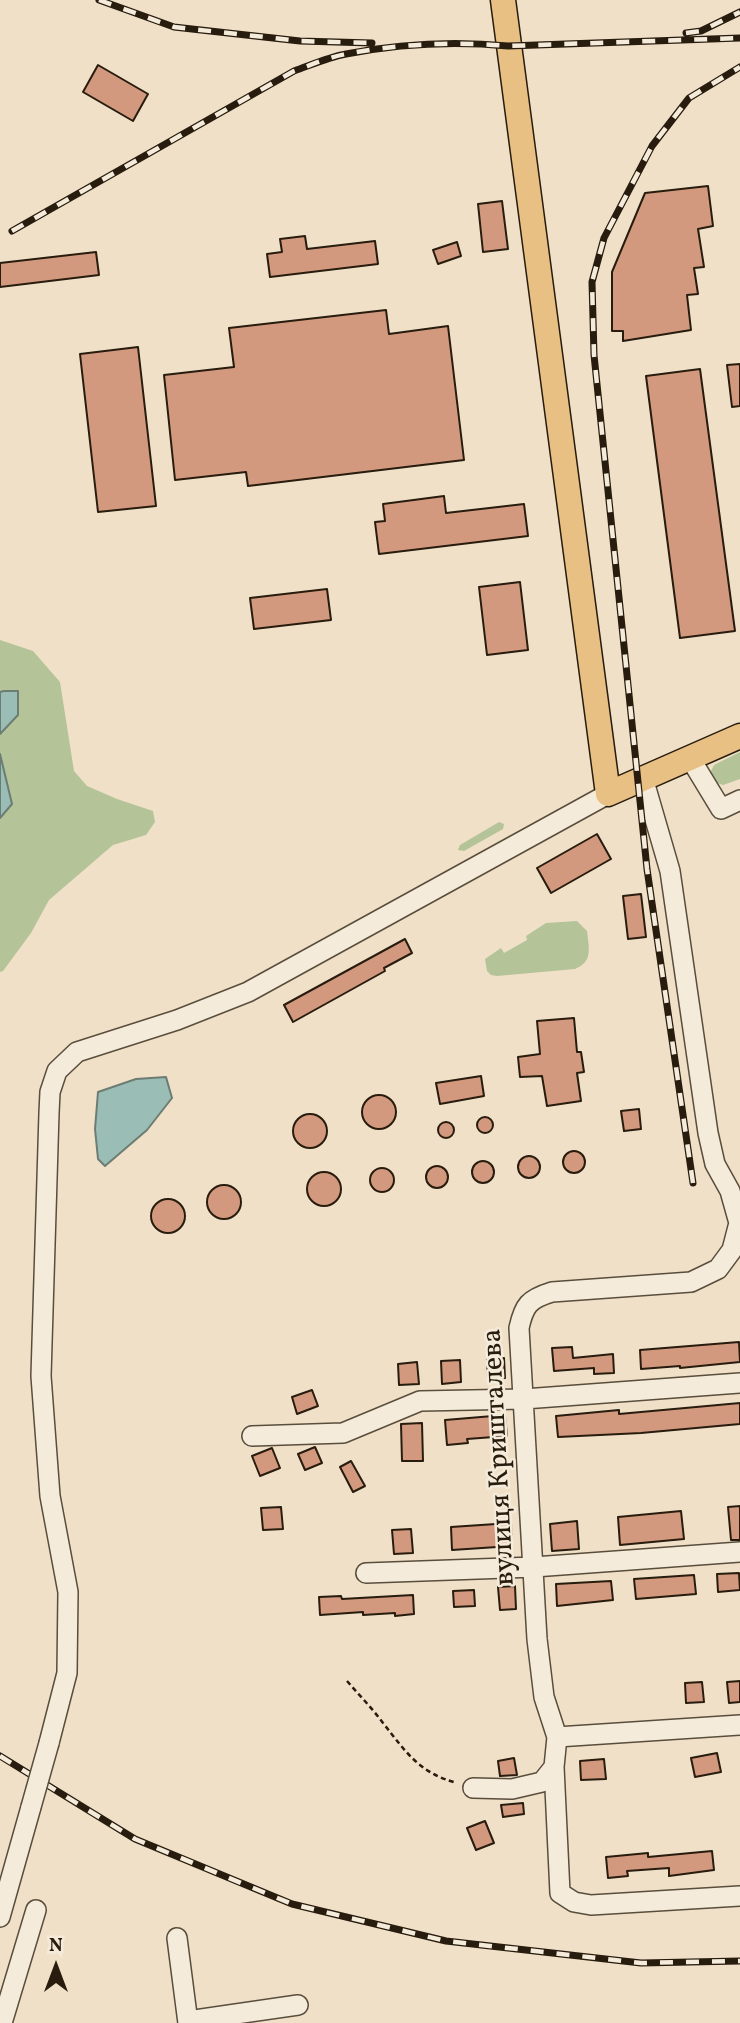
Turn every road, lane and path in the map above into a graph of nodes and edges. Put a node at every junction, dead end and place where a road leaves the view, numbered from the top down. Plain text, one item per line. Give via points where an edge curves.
1 (506, 6) edge
2 (740, 736) edge
3 (690, 758) junction
4 (643, 778) junction
5 (608, 794) junction
6 (740, 800) edge
7 (740, 1383) edge
8 (524, 1399) junction
9 (252, 1436) dead end
10 (740, 1552) edge
11 (534, 1567) junction
12 (366, 1573) dead end
13 (347, 1681) dead end
14 (740, 1725) edge
15 (557, 1737) junction
16 (554, 1767) junction
17 (473, 1788) joint
18 (740, 1896) edge
19 (36, 1910) dead end
20 (0, 1917) edge
21 (177, 1938) dead end
22 (298, 2005) dead end
23 (188, 2022) edge
24 (2, 2023) edge

1 - 5 main road
2 - 3 main road
3 - 4 main road
3 - 6 street via 720,809
4 - 5 main road
4 - 8 street, вулиця Кришталева via 670,871 708,1133 739,1223 732,1250 718,1269 691,1282 533,1297 519,1328
5 - 20 street, bridge via 247,992 77,1052 57,1071 50,1092 41,1376 50,1496 68,1592 67,1673
7 - 8 street
8 - 9 street via 420,1401 343,1433
8 - 11 street, вулиця Кришталева
10 - 11 street
11 - 12 street
11 - 15 street, вулиця Кришталева via 544,1698
13 - 17 path via 411,1760 440,1779
14 - 15 street
15 - 16 street, вулиця Кришталева
16 - 17 street via 542,1782 512,1789
16 - 18 street, вулиця Кришталева via 560,1893 591,1905
19 - 24 street
21 - 23 street
22 - 23 street

